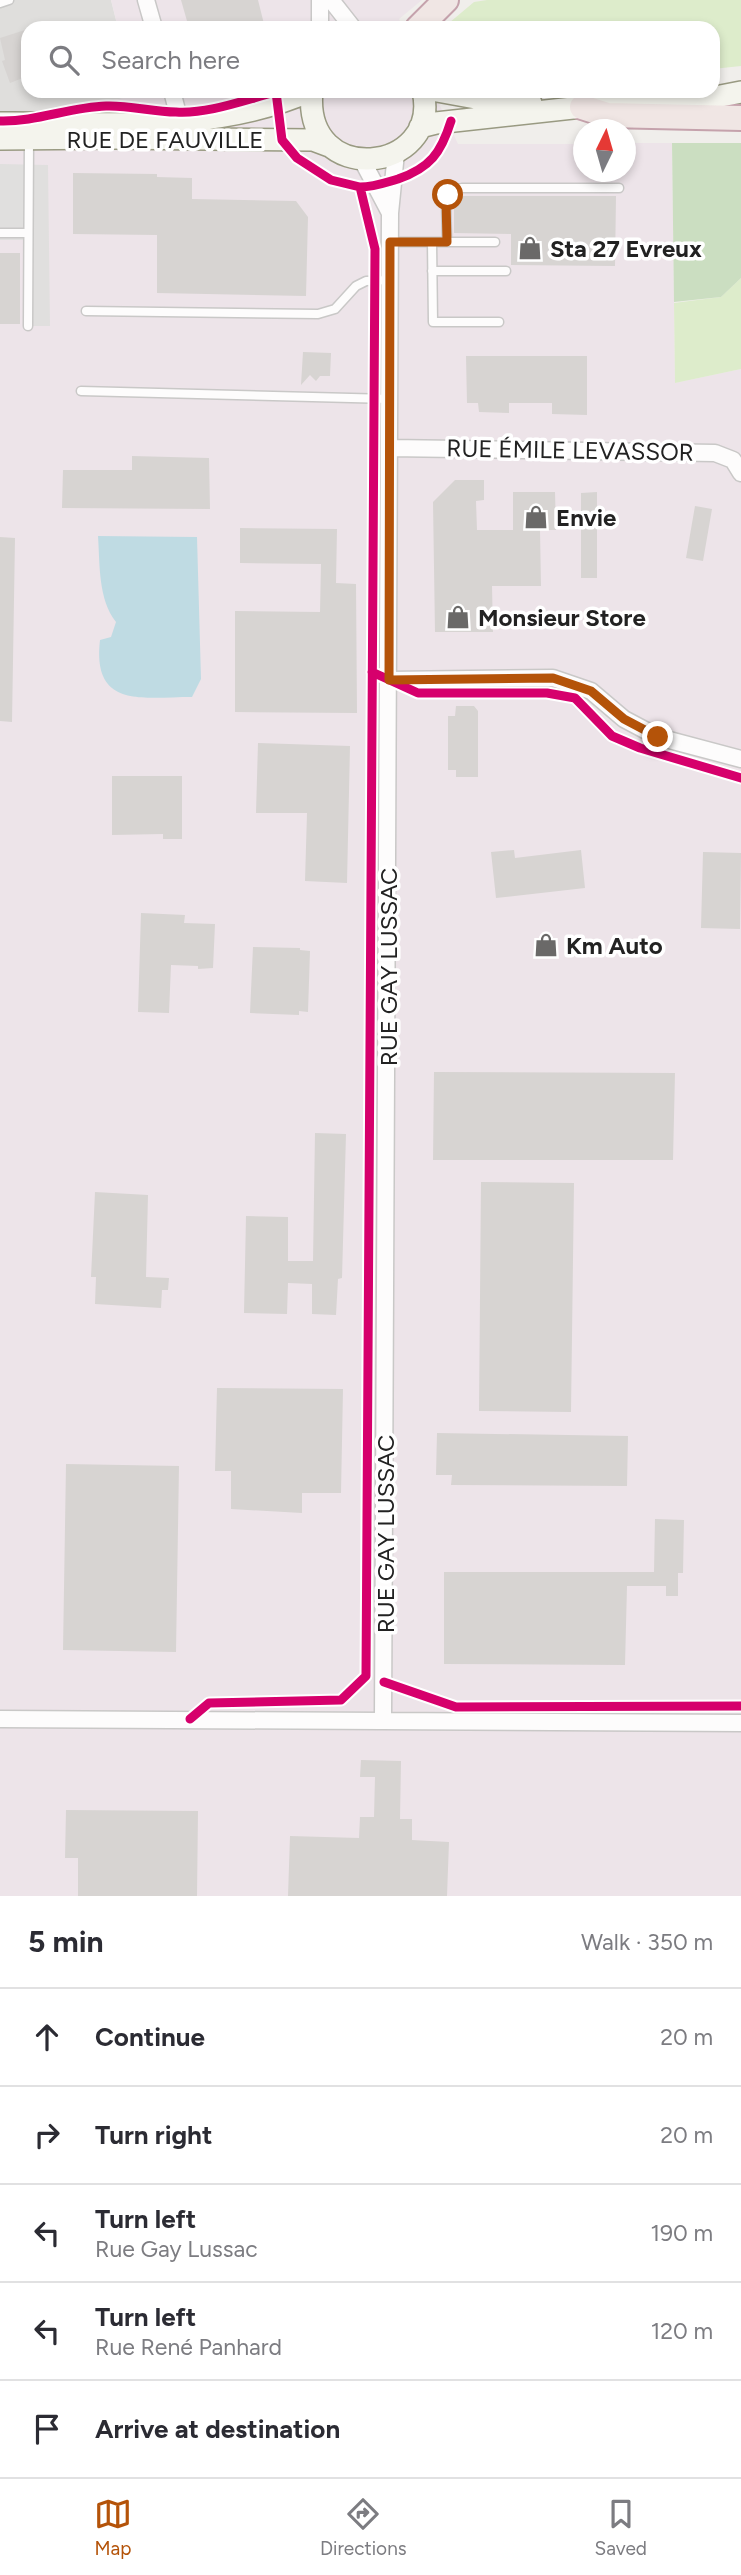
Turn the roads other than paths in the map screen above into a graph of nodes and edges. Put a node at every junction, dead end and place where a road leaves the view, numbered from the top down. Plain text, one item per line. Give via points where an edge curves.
1 (9, 0) edge
2 (146, 0) edge
3 (320, 0) edge
4 (331, 0) edge
5 (446, 0) edge
6 (0, 3) edge
7 (153, 21) edge
8 (320, 21) edge
9 (348, 21) edge
10 (425, 21) edge
11 (741, 92) edge
12 (720, 96) edge
13 (174, 98) edge
14 (294, 98) edge
15 (310, 98) edge
16 (423, 98) edge
17 (476, 98) edge
18 (710, 98) edge
19 (582, 107) junction
20 (741, 118) edge
21 (180, 122) junction
22 (0, 123) edge
23 (420, 127) junction
24 (0, 139) edge
25 (29, 139) junction
26 (329, 146) junction
27 (396, 153) junction
28 (362, 160) junction
29 (619, 188) dead end
30 (390, 213) junction
31 (0, 233) edge
32 (28, 233) junction
33 (390, 242) junction
34 (432, 242) junction
35 (447, 242) junction
36 (495, 242) dead end
37 (432, 271) junction
38 (506, 271) dead end
39 (391, 280) junction
40 (86, 311) dead end
41 (499, 322) dead end
42 (28, 326) dead end
43 (81, 391) dead end
44 (390, 399) junction
45 (390, 448) junction
46 (741, 473) edge
47 (389, 680) junction
48 (741, 759) edge
49 (0, 1719) edge
50 (383, 1720) junction
51 (741, 1723) edge

1 - 6 lane
2 - 7 street
3 - 8 street
4 - 9 street
5 - 10 highway
11 - 12 main road
13 - 21 street
14 - 21 main road, RUE DE FAUVILLE
15 - 26 main road via 313,120
16 - 23 main road
17 - 19 main road
18 - 19 main road
19 - 20 highway via 607,116
19 - 23 main road
21 - 22 main road, RUE DE FAUVILLE
23 - 27 main road
24 - 25 main road, RUE DE FAUVILLE
25 - 26 main road, RUE DE FAUVILLE via 313,140
25 - 32 lane
26 - 28 main road, RUE DE FAUVILLE
27 - 28 main road
27 - 30 street, RUE GAY LUSSAC
28 - 30 street, RUE GAY LUSSAC
29 - 35 lane via 453,190 446,200
30 - 33 street, RUE GAY LUSSAC
31 - 32 lane
32 - 42 lane
33 - 34 lane
33 - 39 street, RUE GAY LUSSAC
34 - 35 lane
34 - 37 lane
35 - 36 lane
37 - 38 lane
37 - 41 lane via 433,322
39 - 40 lane via 366,281 335,309 318,314
39 - 44 street, RUE GAY LUSSAC
43 - 44 lane
44 - 45 street, RUE GAY LUSSAC
45 - 46 street, RUE ÉMILE LEVASSOR via 715,453 733,460
45 - 47 street, RUE GAY LUSSAC
47 - 48 street via 553,678 591,691 624,719 658,737
47 - 50 street, RUE GAY LUSSAC
49 - 50 street
50 - 51 street

